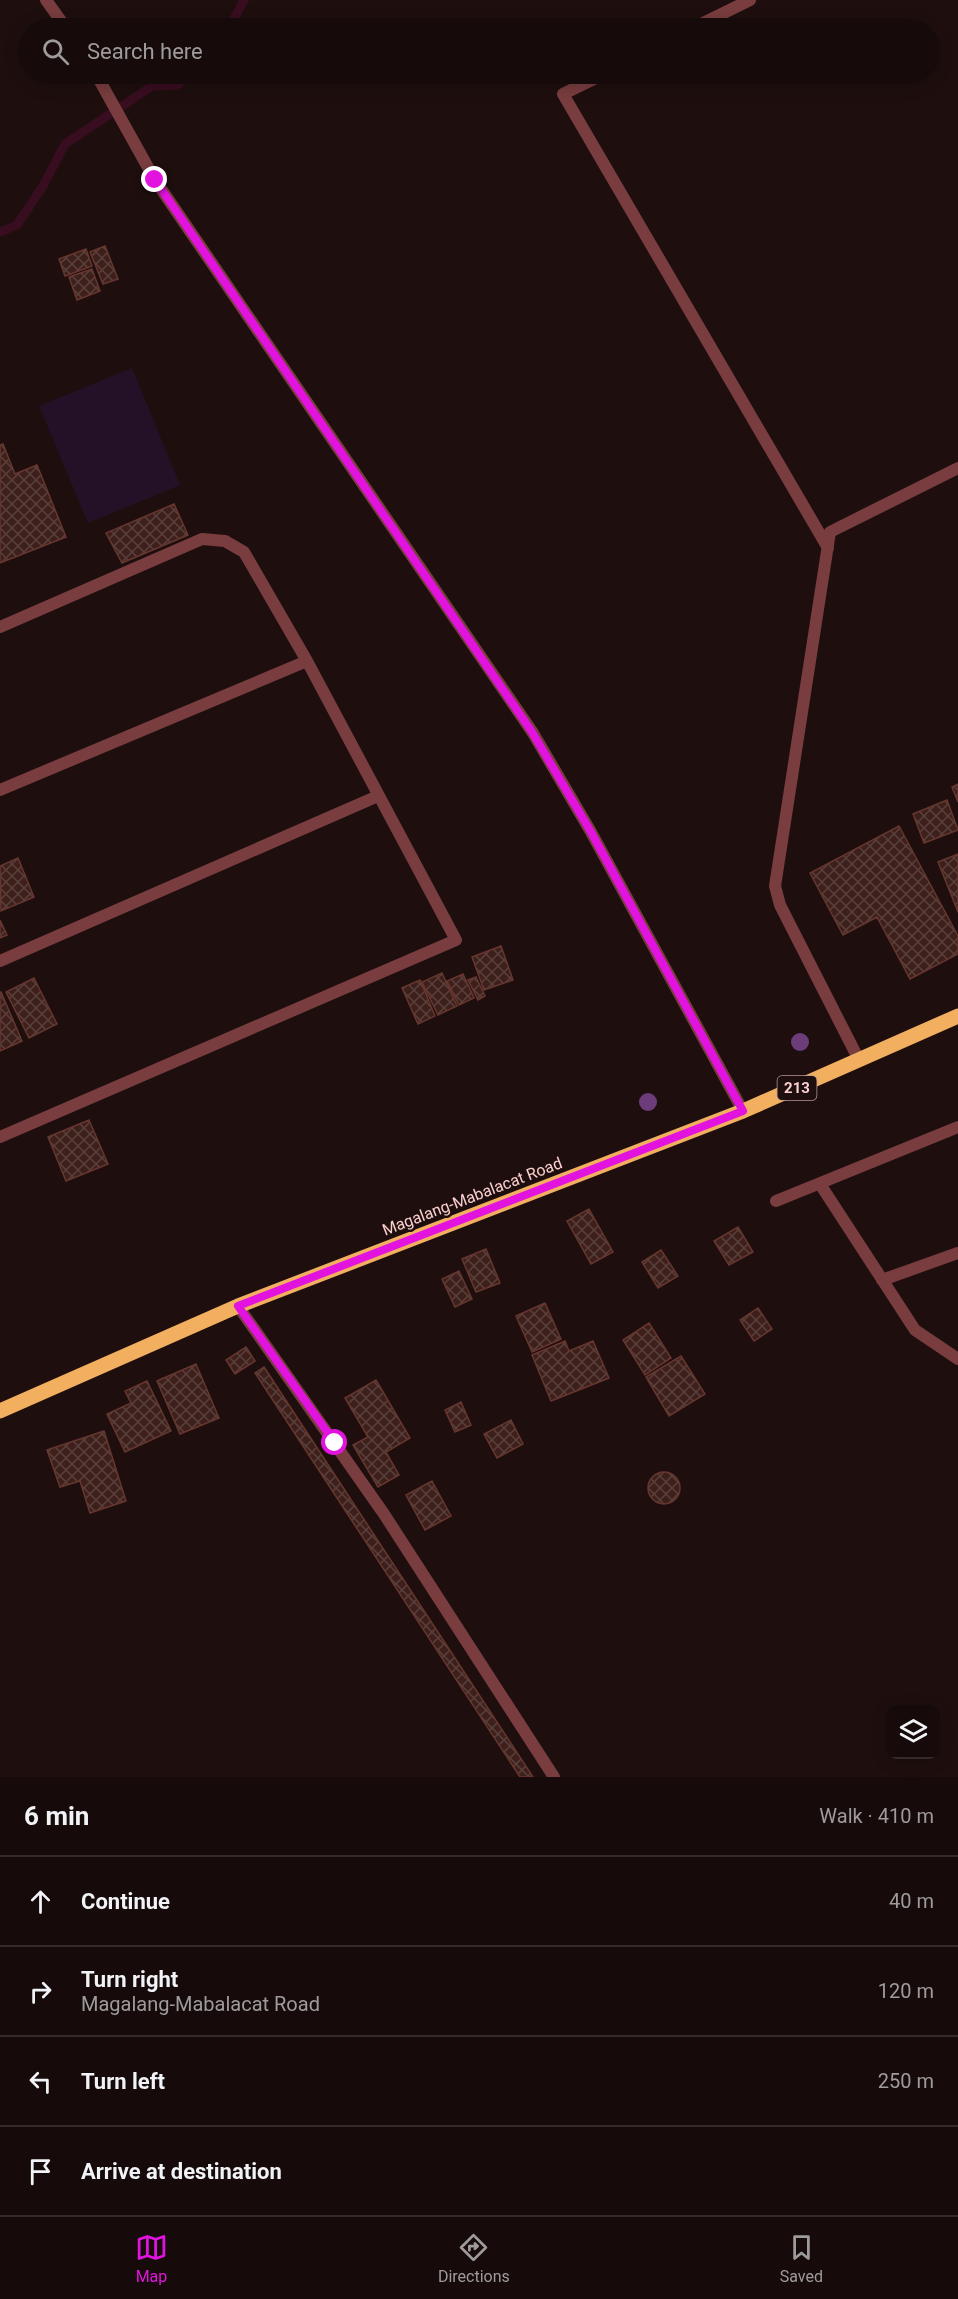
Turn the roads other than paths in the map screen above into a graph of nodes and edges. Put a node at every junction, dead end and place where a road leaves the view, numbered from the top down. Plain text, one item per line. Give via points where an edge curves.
1 (46, 0) edge
2 (750, 0) edge
3 (59, 18) edge
4 (713, 18) edge
5 (102, 84) edge
6 (584, 84) edge
7 (958, 468) edge
8 (828, 548) junction
9 (0, 627) edge
10 (307, 661) junction
11 (0, 790) edge
12 (378, 796) junction
13 (0, 961) edge
14 (958, 1016) edge
15 (859, 1060) junction
16 (743, 1111) junction
17 (958, 1126) edge
18 (0, 1137) edge
19 (820, 1184) junction
20 (776, 1201) dead end
21 (958, 1253) edge
22 (882, 1280) junction
23 (238, 1306) junction
24 (958, 1359) edge
25 (0, 1411) edge
26 (554, 1777) edge

1 - 3 street
2 - 4 street
5 - 16 street via 155,180 532,732
6 - 8 street via 563,94
7 - 8 street via 830,532
8 - 15 street via 775,886 780,904
9 - 10 street via 202,539 225,541 243,552
10 - 11 street
10 - 12 street
12 - 13 street
12 - 18 street via 456,940
14 - 15 main road, Magalang-Mabalacat Road / 213
15 - 16 main road, Magalang-Mabalacat Road / 213
16 - 23 main road, Magalang-Mabalacat Road / 213
17 - 19 street
19 - 20 street
19 - 22 street
21 - 22 street
22 - 24 street via 915,1330
23 - 25 main road, Magalang-Mabalacat Road / 213
23 - 26 street via 390,1523

